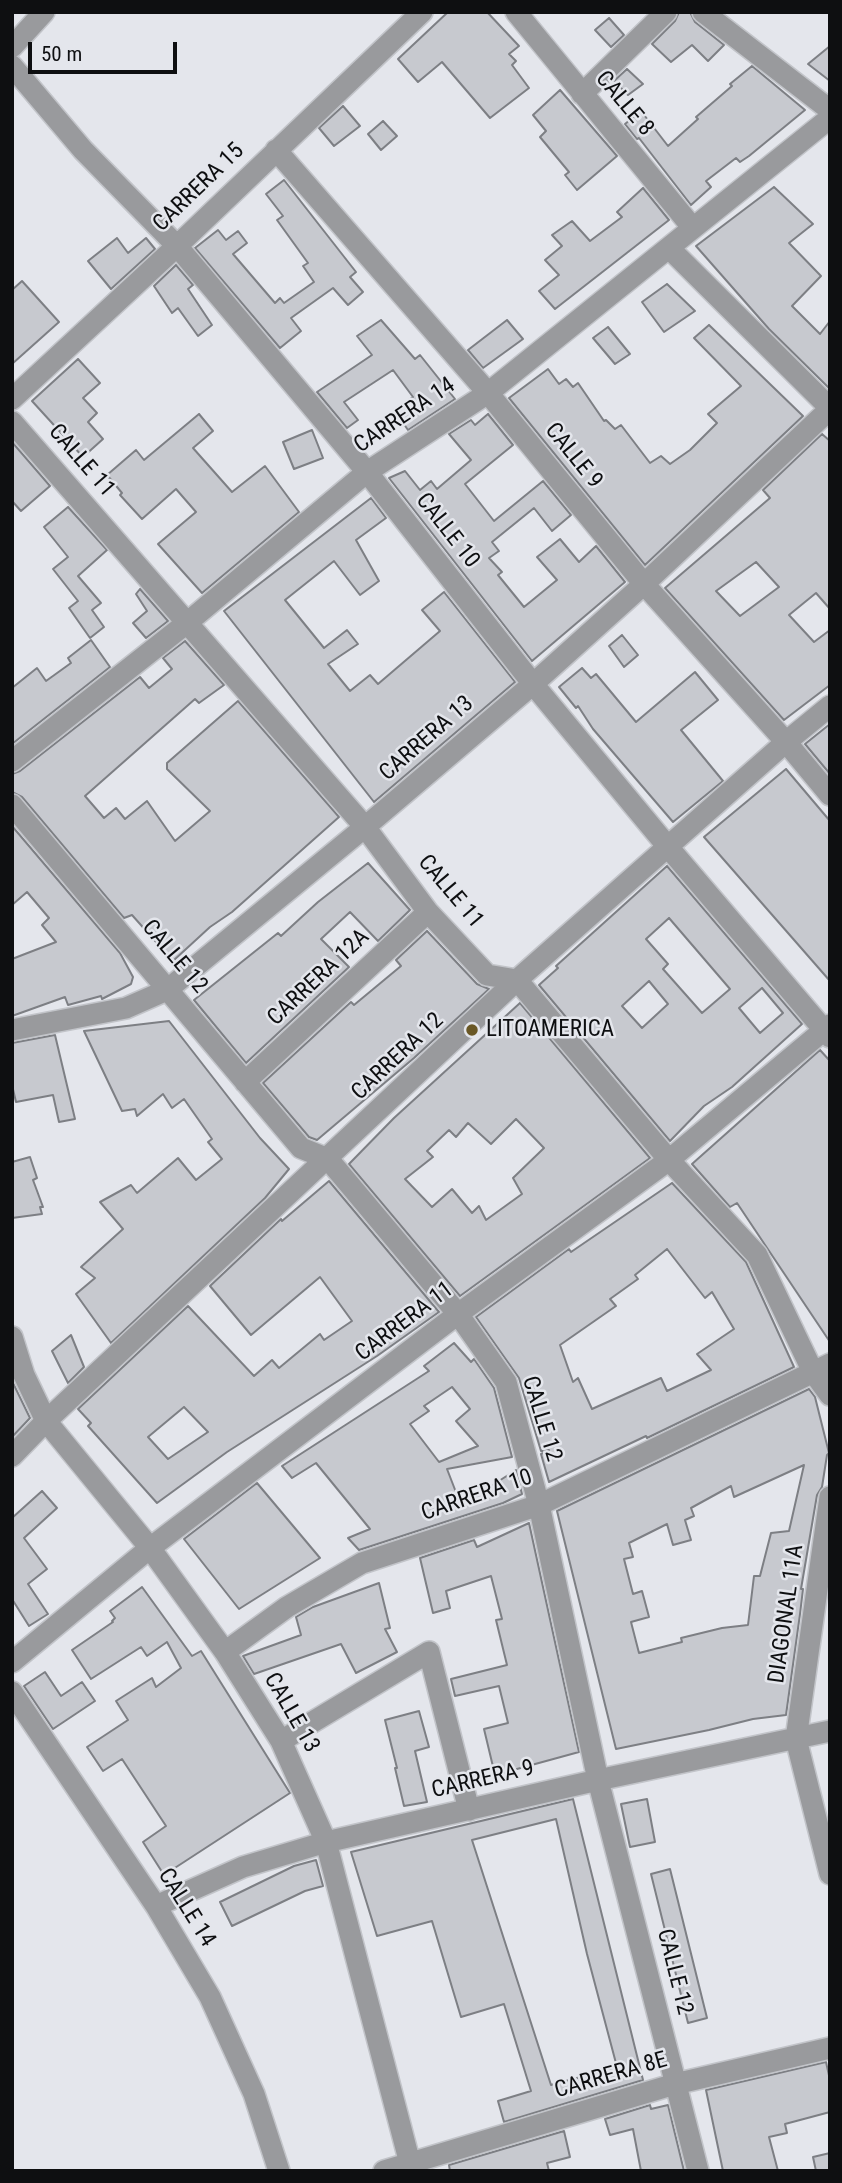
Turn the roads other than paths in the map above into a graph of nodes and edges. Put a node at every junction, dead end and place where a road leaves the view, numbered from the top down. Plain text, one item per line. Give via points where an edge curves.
1 (44, 12) edge
2 (422, 12) edge
3 (516, 12) edge
4 (666, 12) edge
5 (703, 12) edge
6 (12, 47) edge
7 (12, 65) edge
8 (582, 94) junction
9 (830, 110) edge
10 (830, 118) edge
11 (276, 150) junction
12 (692, 227) junction
13 (177, 246) junction
14 (669, 248) junction
15 (488, 393) junction
16 (12, 399) edge
17 (830, 408) edge
18 (12, 422) edge
19 (367, 472) junction
20 (644, 584) junction
21 (188, 622) junction
22 (533, 684) junction
23 (830, 706) edge
24 (786, 741) junction
25 (12, 761) edge
26 (830, 795) edge
27 (12, 806) edge
28 (365, 827) junction
29 (668, 847) junction
30 (428, 912) junction
31 (517, 980) junction
32 (167, 990) junction
33 (12, 1030) edge
34 (828, 1031) edge
35 (245, 1082) junction
36 (328, 1159) junction
37 (669, 1160) junction
38 (458, 1314) junction
39 (12, 1337) edge
40 (822, 1368) edge
41 (830, 1395) edge
42 (46, 1422) junction
43 (12, 1456) edge
44 (830, 1497) edge
45 (539, 1504) junction
46 (150, 1548) junction
47 (225, 1652) junction
48 (12, 1662) edge
49 (12, 1692) edge
50 (830, 1731) edge
51 (796, 1739) junction
52 (281, 1741) junction
53 (598, 1780) junction
54 (469, 1811) junction
55 (326, 1842) junction
56 (830, 1874) edge
57 (156, 1906) junction
58 (830, 2048) edge
59 (675, 2084) junction
60 (411, 2167) edge
61 (279, 2171) edge
62 (384, 2171) edge
63 (698, 2171) edge

1 - 6 street
2 - 11 street, CARRERA 15
3 - 8 street, CALLE 8
4 - 8 street
5 - 9 street
7 - 13 street, CALLE 10 via 83,150
8 - 12 street, CALLE 8
10 - 12 street, CARRERA 14
11 - 13 street, CARRERA 15
11 - 15 street, CALLE 9
12 - 14 street, CARRERA 14
13 - 16 street, CARRERA 15
13 - 19 street, CALLE 10
14 - 15 street, CARRERA 14
14 - 17 street
15 - 19 street, CARRERA 14
15 - 20 street, CALLE 9
17 - 20 street, CARRERA 13
18 - 21 street, CALLE 11
19 - 21 street, CARRERA 14
19 - 22 street, CALLE 10
20 - 22 street, CARRERA 13
20 - 24 street, CALLE 9
21 - 25 street, CARRERA 14
21 - 28 street, CALLE 11
22 - 28 street, CARRERA 13
22 - 29 street, CALLE 10
23 - 24 street, CARRERA 12
24 - 26 street, CALLE 9
24 - 29 street, CARRERA 12
27 - 32 street, CALLE 12
28 - 30 street, CALLE 11
28 - 32 street, CARRERA 13
29 - 31 street, CARRERA 12
29 - 34 street, CALLE 10
30 - 31 street, CALLE 11 via 487,975
30 - 35 street, CARRERA 12A
31 - 36 street, CARRERA 12
31 - 37 street
32 - 33 street, CARRERA 13 via 125,1008
32 - 35 street, CALLE 12
34 - 37 street, CARRERA 11
35 - 36 street, CALLE 12 via 301,1147
36 - 38 street, CALLE 12
36 - 42 street, CARRERA 12
37 - 38 street, CARRERA 11
37 - 40 street via 757,1255
38 - 45 street, CALLE 12 via 506,1382
38 - 46 street, CARRERA 11
39 - 42 street, CALLE 13
40 - 41 street
40 - 45 street, CARRERA 10
42 - 43 street, CARRERA 12
42 - 46 street, CALLE 13
44 - 51 street, DIAGONAL 11A
45 - 47 street, CARRERA 10 via 362,1563 287,1606
45 - 53 street, CALLE 12
46 - 47 street, CALLE 13
46 - 48 street, CARRERA 11
47 - 52 street, CALLE 13
49 - 57 street, CALLE 14
50 - 51 street, CARRERA 9
51 - 53 street, CARRERA 9
51 - 56 street
52 - 54 street via 429,1652
52 - 55 street, CALLE 13
53 - 54 street, CARRERA 9
53 - 59 street, CALLE 12
54 - 55 street, CARRERA 9
55 - 57 street, CARRERA 9 via 243,1867
55 - 60 street, CALLE 13
57 - 61 street, CALLE 14 via 210,1997 254,2094
58 - 59 street, CARRERA 8E
59 - 60 street, CARRERA 8E
59 - 63 street, CALLE 12
60 - 62 street, CARRERA 8E

